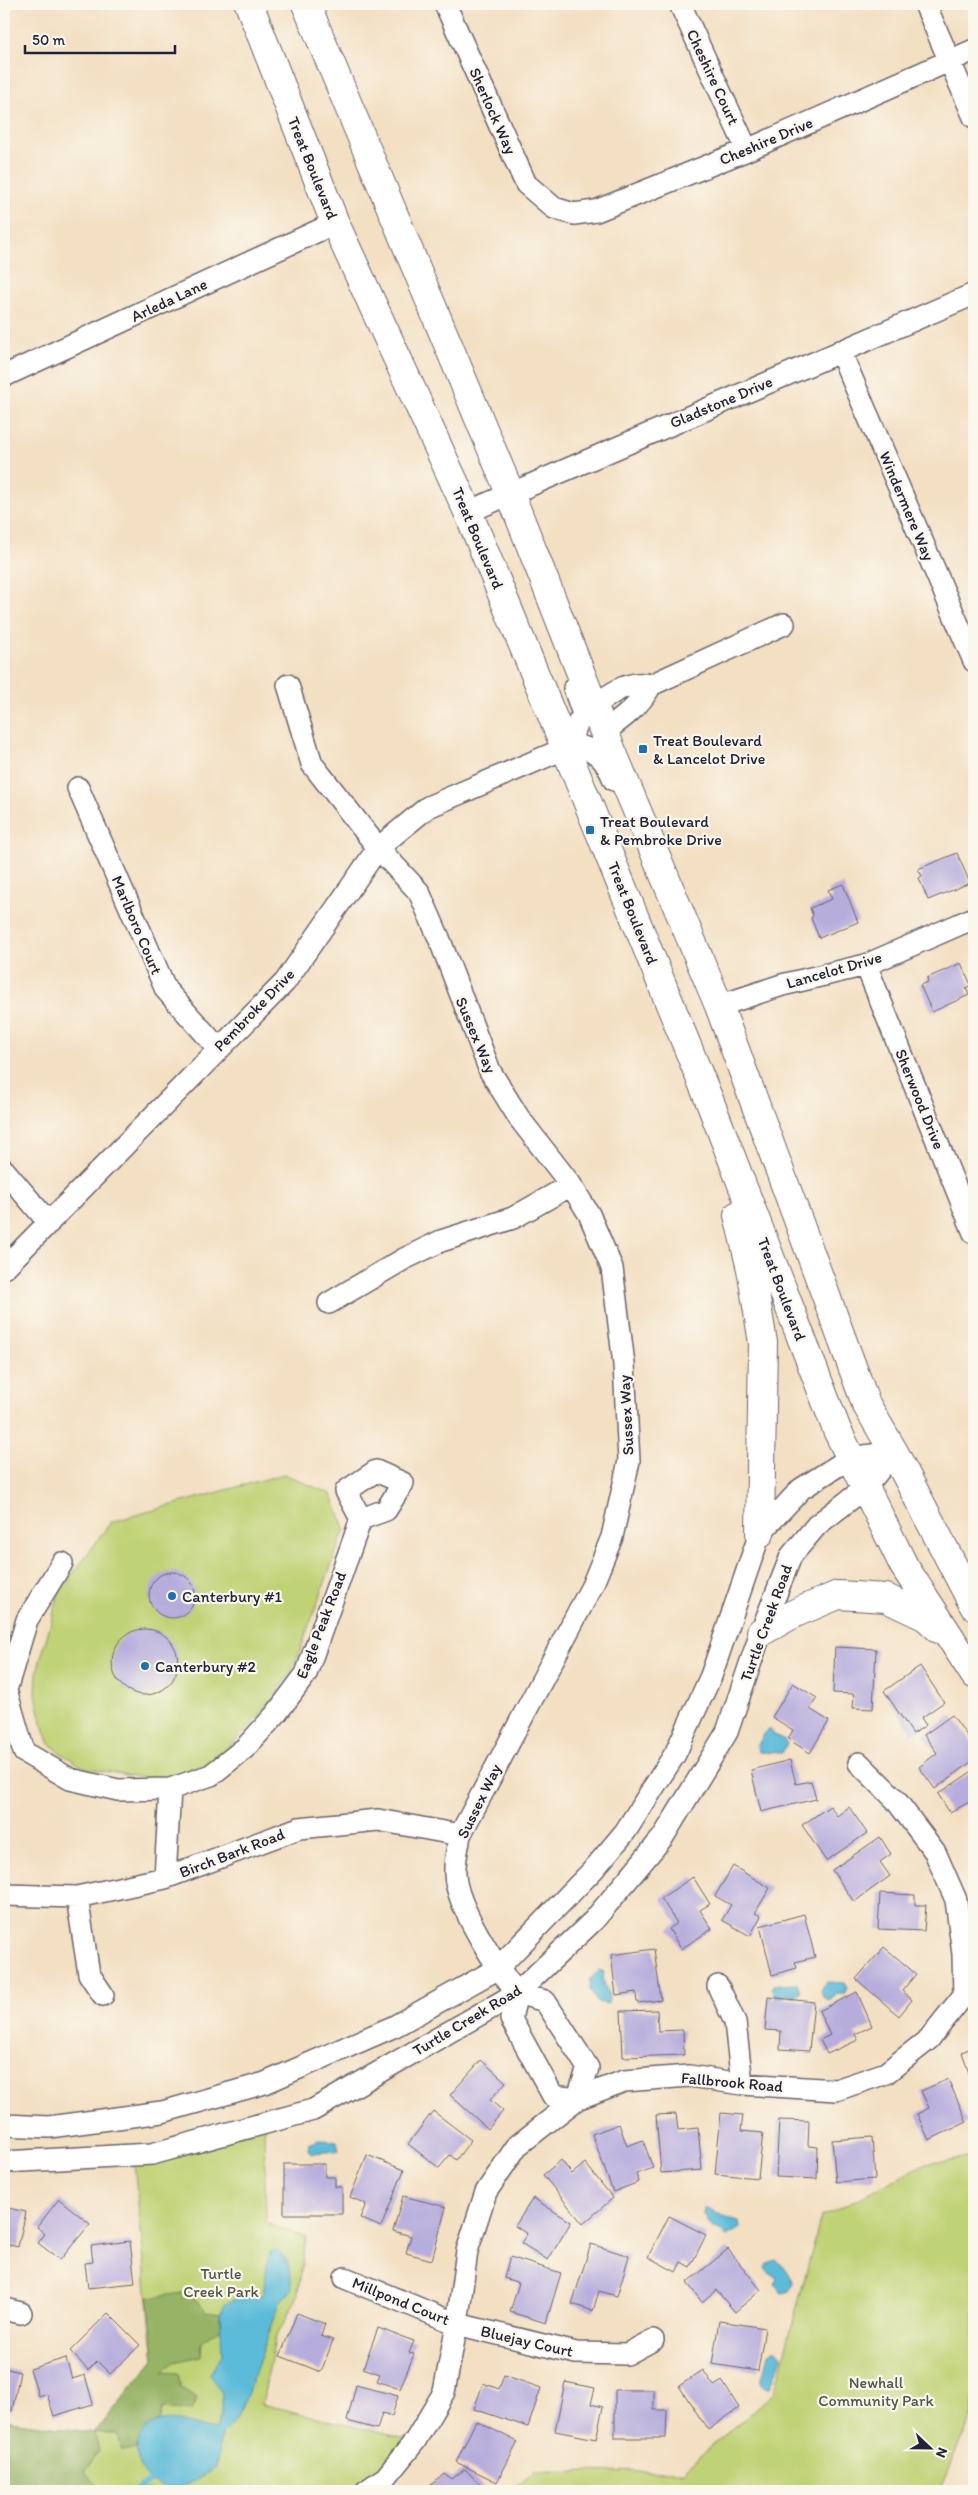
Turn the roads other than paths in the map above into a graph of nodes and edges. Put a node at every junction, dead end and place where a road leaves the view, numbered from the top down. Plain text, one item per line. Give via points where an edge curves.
1 (249, 4) edge
2 (306, 4) edge
3 (446, 4) edge
4 (680, 4) edge
5 (925, 4) edge
6 (974, 50) edge
7 (950, 61) junction
8 (974, 118) edge
9 (747, 150) junction
10 (554, 208) joint
11 (335, 223) junction
12 (974, 294) edge
13 (840, 351) junction
14 (4, 376) edge
15 (510, 493) junction
16 (468, 512) junction
17 (784, 624) dead end
18 (571, 649) junction
19 (974, 661) edge
20 (288, 685) dead end
21 (651, 685) junction
22 (593, 706) junction
23 (604, 732) junction
24 (565, 747) junction
25 (78, 788) dead end
26 (378, 848) junction
27 (974, 918) edge
28 (683, 920) junction
29 (866, 965) junction
30 (719, 1006) junction
31 (218, 1048) junction
32 (710, 1102) junction
33 (4, 1170) edge
34 (571, 1186) junction
35 (49, 1224) junction
36 (974, 1232) edge
37 (4, 1268) edge
38 (329, 1303) dead end
39 (894, 1452) junction
40 (850, 1458) junction
41 (865, 1488) junction
42 (360, 1519) dead end
43 (760, 1533) junction
44 (62, 1563) dead end
45 (974, 1606) edge
46 (761, 1632) junction
47 (951, 1639) junction
48 (974, 1674) edge
49 (859, 1762) dead end
50 (170, 1789) junction
51 (460, 1835) junction
52 (165, 1878) junction
53 (4, 1895) edge
54 (77, 1897) junction
55 (497, 1969) junction
56 (718, 1986) dead end
57 (517, 1993) junction
58 (103, 1995) dead end
59 (969, 1997) edge
60 (742, 2084) junction
61 (577, 2099) junction
62 (4, 2125) edge
63 (4, 2162) edge
64 (345, 2278) dead end
65 (457, 2324) junction
66 (653, 2340) dead end
67 (366, 2491) edge

1 - 11 main road, Treat Boulevard
2 - 15 main road
3 - 10 street, Sherlock Way via 526,184
4 - 9 street, Cheshire Court
5 - 7 street
6 - 7 street, Cheshire Drive
7 - 8 street
7 - 9 street, Cheshire Drive
9 - 10 street, Cheshire Drive via 596,211 574,214
11 - 14 street, Arleda Lane
11 - 16 main road, Treat Boulevard
12 - 13 street, Gladstone Drive
13 - 15 street, Gladstone Drive
13 - 19 street, Windermere Way
15 - 16 street, Gladstone Drive
15 - 18 main road
16 - 24 main road, Treat Boulevard
17 - 21 street
18 - 22 main road
18 - 24 street via 566,665 583,714
20 - 26 street, Sussex Way via 312,764
21 - 22 street via 640,682 629,685
21 - 23 street via 636,706
22 - 23 main road
23 - 28 main road
24 - 26 street, Pembroke Drive via 428,807
24 - 28 street via 583,747 603,758 608,765 665,907 674,917
24 - 32 main road, Treat Boulevard
25 - 31 street, Marlboro Court via 166,990
26 - 31 street, Pembroke Drive via 285,982
26 - 34 street, Sussex Way via 419,892 490,1072 519,1118
27 - 29 street, Lancelot Drive
28 - 30 main road
29 - 30 street, Lancelot Drive via 782,985
29 - 36 street, Sherwood Drive
30 - 39 main road via 866,1404
31 - 35 street, Pembroke Drive
32 - 40 main road, Treat Boulevard
32 - 43 main road via 751,1269 763,1343
33 - 35 street
34 - 38 street via 513,1218 441,1241
34 - 51 street, Sussex Way via 589,1214 612,1268 624,1364 629,1461 612,1537 592,1586
35 - 37 street, Pembroke Drive
39 - 40 street, Turtle Creek Road
39 - 41 street, Turtle Creek Road
39 - 45 main road
40 - 41 main road, Treat Boulevard
40 - 43 street, Turtle Creek Road via 801,1489
41 - 46 street, Turtle Creek Road via 817,1525 791,1556
41 - 47 main road, Treat Boulevard via 904,1566
42 - 50 street, Eagle Peak Road via 306,1674 245,1748 211,1775
43 - 55 street, Turtle Creek Road via 711,1676 675,1754 625,1832 593,1870
44 - 50 street, Eagle Peak Road via 28,1620 6,1690 24,1752 70,1779 118,1790
46 - 47 main road via 838,1595 886,1598 926,1617
46 - 57 street, Turtle Creek Road via 727,1732 663,1837 594,1920
47 - 48 main road, Treat Boulevard
49 - 59 street, Fallbrook Road via 895,1799 935,1852 956,1900
50 - 52 street
51 - 52 street, Birch Bark Road via 378,1820 300,1828
51 - 55 street, Sussex Way via 455,1875 461,1899
52 - 54 street, Birch Bark Road
53 - 54 street, Birch Bark Road
54 - 58 street via 89,1974
55 - 57 street, Sussex Way
55 - 62 street, Turtle Creek Road via 395,2026 265,2083 162,2112 49,2127
56 - 60 street via 735,2022
57 - 61 street via 511,2019 553,2096
57 - 61 street via 545,2001 588,2068
57 - 63 street, Turtle Creek Road via 312,2110 152,2154
59 - 60 street, Fallbrook Road via 929,2039 886,2073 836,2090
60 - 61 street, Fallbrook Road via 688,2076 624,2081
61 - 65 street, Fallbrook Road via 517,2146 486,2192 467,2251
64 - 65 street, Millpond Court
65 - 66 street, Bluejay Court via 576,2354 627,2354
65 - 67 street, Fallbrook Road via 444,2392 415,2441 386,2477

